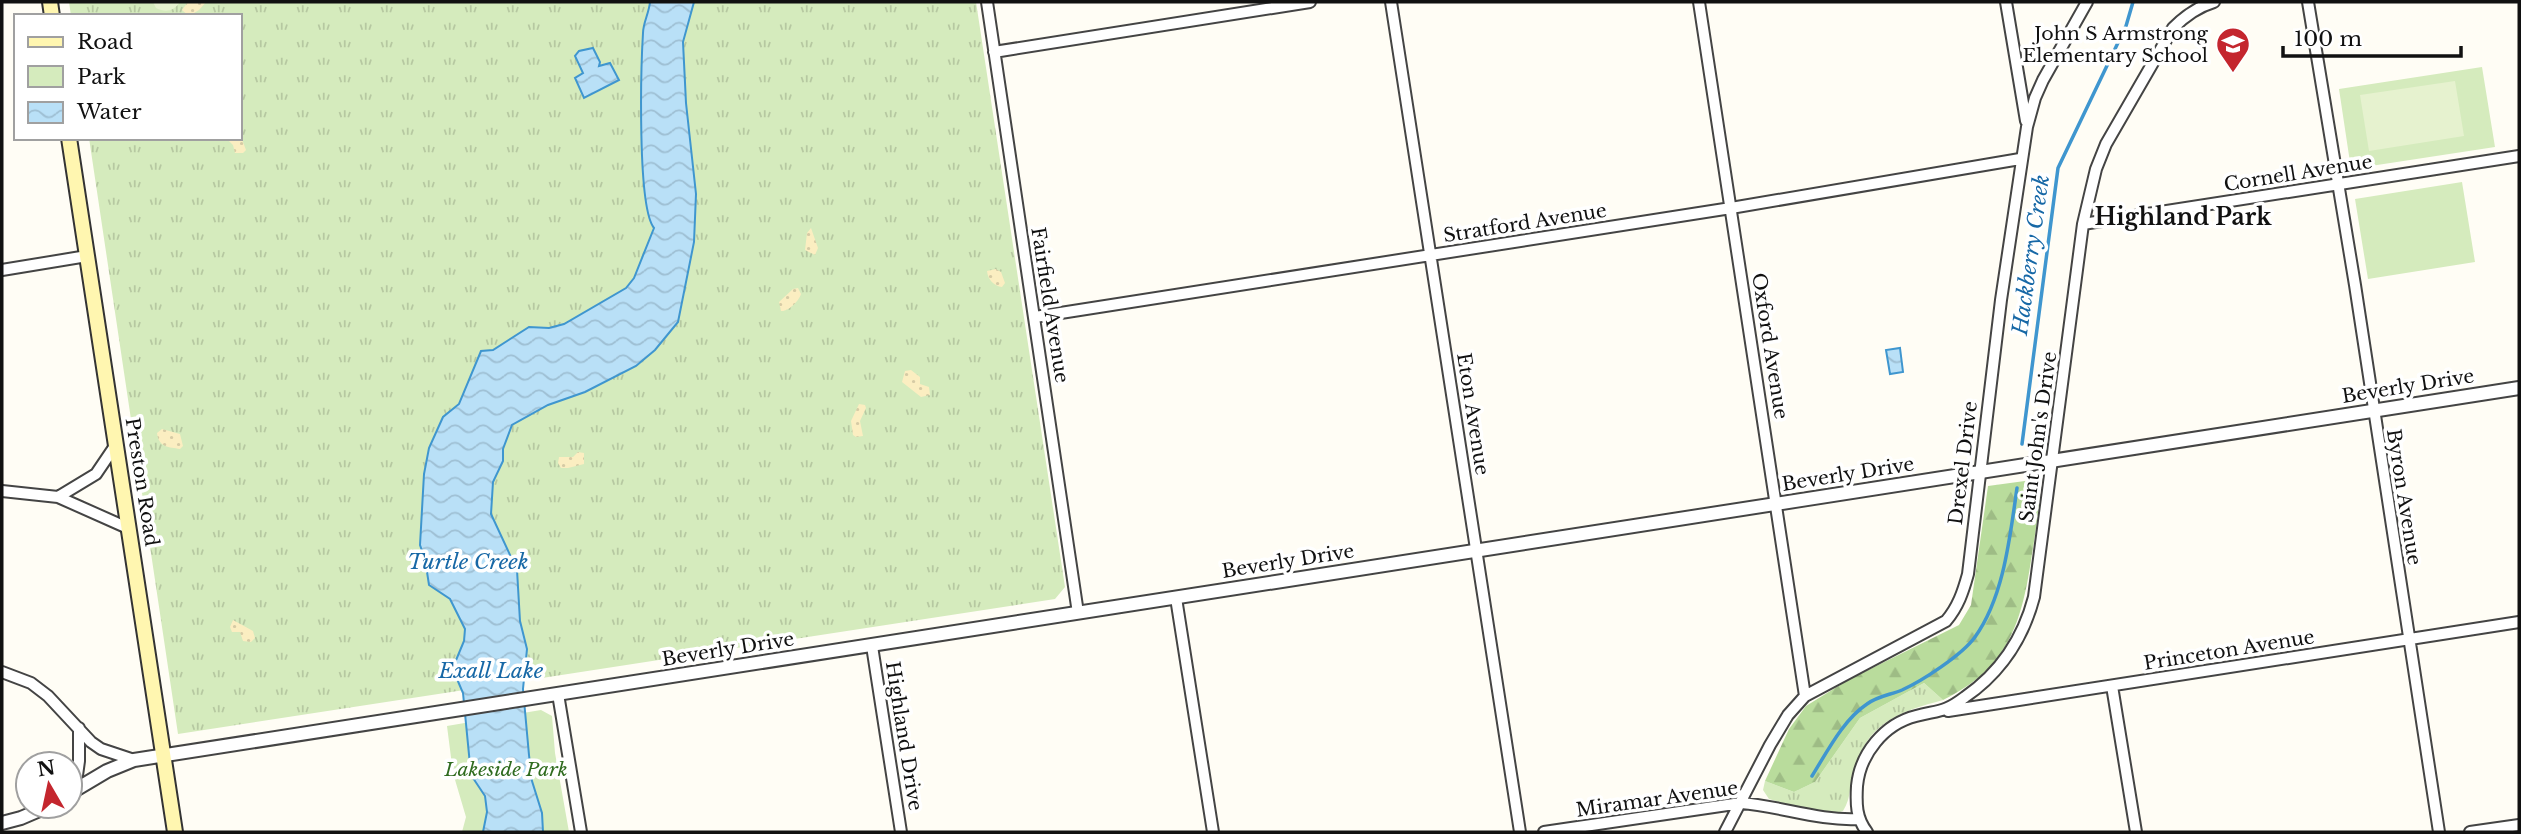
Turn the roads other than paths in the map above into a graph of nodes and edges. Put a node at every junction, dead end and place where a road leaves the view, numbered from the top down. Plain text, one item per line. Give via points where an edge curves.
1 (986, 2) edge
2 (1310, 2) edge
3 (1391, 2) edge
4 (1699, 2) edge
5 (2006, 2) edge
6 (2087, 2) edge
7 (2214, 2) edge
8 (2308, 2) edge
9 (994, 52) junction
10 (2027, 127) junction
11 (69, 140) edge
12 (2519, 156) edge
13 (2020, 159) junction
14 (2338, 185) junction
15 (1731, 208) junction
16 (2083, 224) junction
17 (88, 256) junction
18 (1428, 256) junction
19 (2, 270) edge
20 (1035, 317) junction
21 (2519, 388) edge
22 (2372, 411) junction
23 (117, 443) junction
24 (2053, 461) junction
25 (1980, 472) junction
26 (2, 491) edge
27 (58, 497) junction
28 (1776, 505) junction
29 (130, 528) junction
30 (1476, 551) junction
31 (1176, 598) junction
32 (1078, 614) junction
33 (2519, 622) edge
34 (2408, 640) junction
35 (872, 646) junction
36 (2, 671) edge
37 (2112, 686) junction
38 (558, 694) junction
39 (1805, 696) junction
40 (1944, 711) junction
41 (79, 728) junction
42 (79, 750) edge
43 (164, 755) junction
44 (134, 760) junction
45 (84, 785) edge
46 (1741, 803) junction
47 (1858, 819) junction
48 (2519, 825) edge
49 (175, 832) edge
50 (581, 832) edge
51 (901, 832) edge
52 (1213, 832) edge
53 (1520, 832) edge
54 (1544, 832) edge
55 (1724, 832) edge
56 (1867, 832) edge
57 (2136, 832) edge
58 (2438, 832) edge
59 (2470, 832) edge

1 - 9 street, Fairfield Avenue
2 - 9 street
3 - 18 street, Eton Avenue
4 - 15 street, Oxford Avenue
5 - 10 street
6 - 10 street, Drexel Drive via 2043,80
7 - 16 street, Saint John's Drive via 2184,17 2164,43 2106,144 2095,169
8 - 14 street, Byron Avenue
9 - 20 street, Fairfield Avenue
10 - 13 street, Drexel Drive
11 - 17 main road, Preston Road
12 - 14 street, Cornell Avenue
13 - 15 street, Stratford Avenue
13 - 25 street, Drexel Drive
14 - 16 street, Cornell Avenue
14 - 22 street, Byron Avenue
15 - 18 street, Stratford Avenue
15 - 28 street, Oxford Avenue
16 - 24 street, Saint John's Drive
17 - 19 street
17 - 23 main road, Preston Road
18 - 20 street, Stratford Avenue
18 - 30 street, Eton Avenue
20 - 32 street, Fairfield Avenue
21 - 22 street, Beverly Drive
22 - 24 street, Beverly Drive
22 - 34 street, Byron Avenue
23 - 27 street via 96,474
23 - 29 main road, Preston Road
24 - 25 street, Beverly Drive
24 - 40 street, Saint John's Drive via 2034,597 2021,637 1991,676
25 - 28 street, Beverly Drive
25 - 39 street, Drexel Drive via 1968,573 1955,610 1926,633
26 - 27 street
27 - 29 street
28 - 30 street, Beverly Drive
28 - 39 street, Oxford Avenue
29 - 43 main road, Preston Road
30 - 31 street, Beverly Drive
30 - 53 street, Eton Avenue
31 - 32 street, Beverly Drive
31 - 52 street
32 - 35 street, Beverly Drive
33 - 34 street, Princeton Avenue
34 - 37 street, Princeton Avenue
34 - 58 street, Byron Avenue
35 - 38 street, Beverly Drive
35 - 51 street, Highland Drive
36 - 41 street via 31,683
37 - 40 street, Princeton Avenue
37 - 57 street
38 - 43 street, Beverly Drive
38 - 50 street
39 - 46 street, Drexel Drive via 1788,715
40 - 47 street, Saint John's Drive via 1901,721 1877,740 1861,765
41 - 42 street
41 - 44 street via 101,749
43 - 44 street, Beverly Drive
43 - 49 main road, Preston Road
44 - 45 street, Beverly Drive
46 - 47 street, Miramar Avenue
46 - 54 street, Miramar Avenue
46 - 55 street, Drexel Drive
47 - 56 street
48 - 59 street

